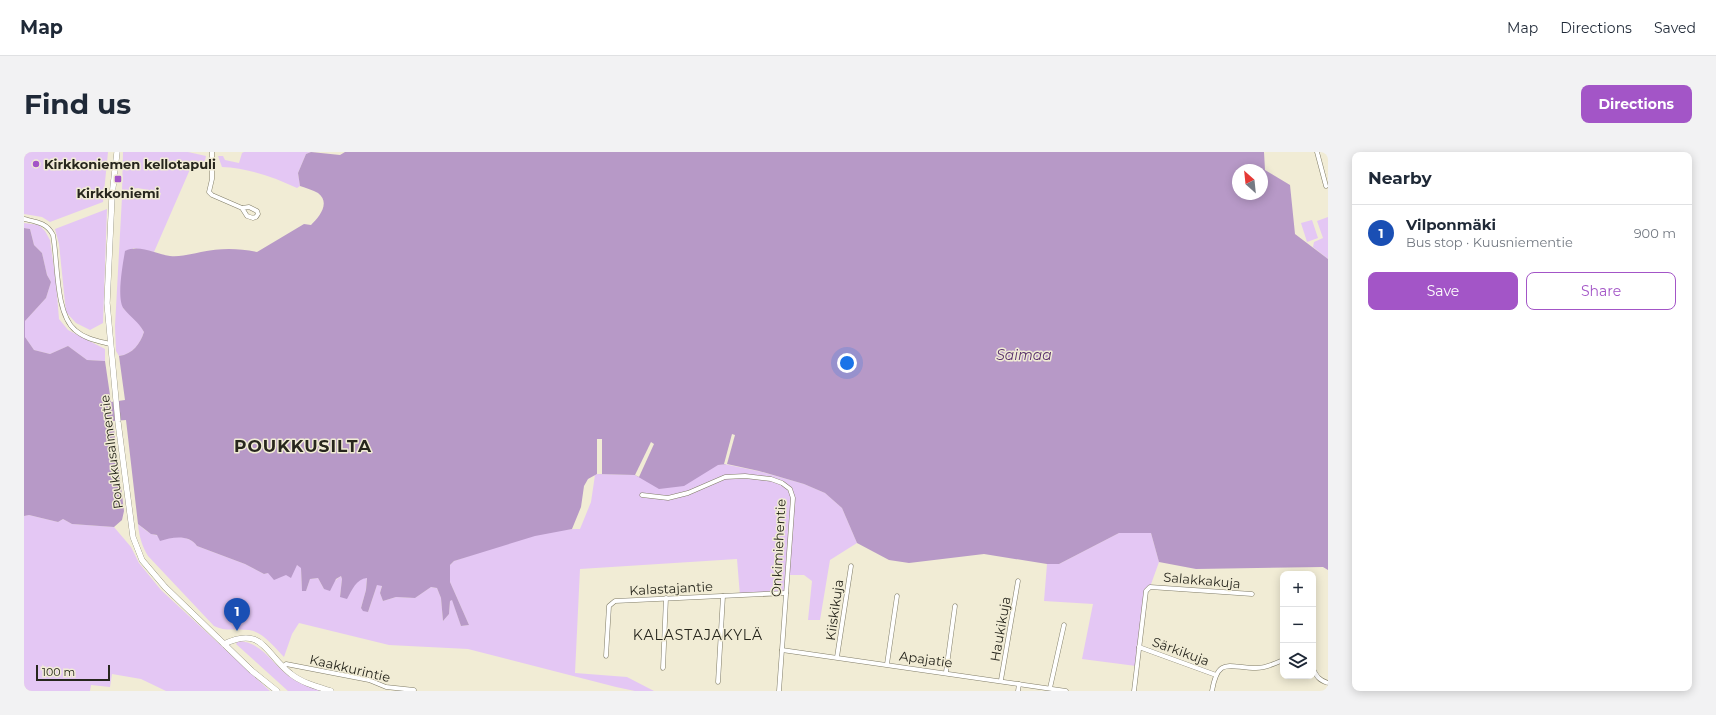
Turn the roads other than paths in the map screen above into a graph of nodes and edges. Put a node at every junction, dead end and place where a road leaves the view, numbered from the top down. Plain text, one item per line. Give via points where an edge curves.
1 (117, 152) edge
2 (212, 152) edge
3 (1317, 152) edge
4 (1326, 186) dead end
5 (242, 208) dead end
6 (24, 219) edge
7 (110, 344) junction
8 (642, 495) dead end
9 (851, 566) dead end
10 (1018, 581) dead end
11 (786, 594) junction
12 (1252, 594) dead end
13 (724, 596) junction
14 (897, 596) dead end
15 (666, 598) junction
16 (955, 606) dead end
17 (1064, 625) dead end
18 (224, 644) junction
19 (1139, 647) junction
20 (782, 650) junction
21 (606, 656) dead end
22 (837, 657) junction
23 (1280, 661) edge
24 (887, 664) junction
25 (283, 667) junction
26 (662, 668) dead end
27 (946, 672) junction
28 (1216, 675) junction
29 (1316, 675) edge
30 (1001, 680) junction
31 (718, 682) dead end
32 (1328, 683) edge
33 (1019, 684) junction
34 (1050, 688) junction
35 (414, 690) edge
36 (278, 691) edge
37 (331, 691) edge
38 (779, 691) edge
39 (1018, 691) edge
40 (1066, 691) edge
41 (1134, 691) edge
42 (1212, 691) edge

1 - 7 street, Poukkusalmentie via 112,191 107,303
2 - 5 street via 212,179 209,192
3 - 4 street
6 - 7 street via 40,222 49,228 53,235 62,308 68,320 75,330 93,340
7 - 18 street, Poukkusalmentie via 131,530 139,554 165,587
8 - 11 street, Onkimiehentie via 668,498 688,493 725,477 745,476 782,483 790,489 793,498
9 - 22 street, Kiiskikuja
10 - 30 street, Haukikuja
11 - 13 street, Kalastajantie
11 - 20 street, Onkimiehentie
12 - 19 street, Salakkakuja via 1150,587 1146,590
13 - 15 street, Kalastajantie
13 - 31 street
14 - 24 street
15 - 21 street, Kalastajantie via 611,603
15 - 26 street
16 - 27 street
17 - 34 street
18 - 25 street via 237,638 250,637 259,641
18 - 36 street, Poukkusalmentie
19 - 28 street, Särkikuja
19 - 41 street
20 - 22 street, Apajatie
20 - 38 street, Onkimiehentie
22 - 24 street, Apajatie
23 - 28 street via 1265,668 1230,665
24 - 27 street, Apajatie
25 - 35 street, Kaakkurintie via 286,664 299,666 369,680 386,687
25 - 37 street via 292,675
27 - 30 street, Apajatie
28 - 42 street
29 - 32 street via 1321,681
30 - 33 street, Apajatie
33 - 34 street, Apajatie
33 - 39 street
34 - 40 street, Apajatie

